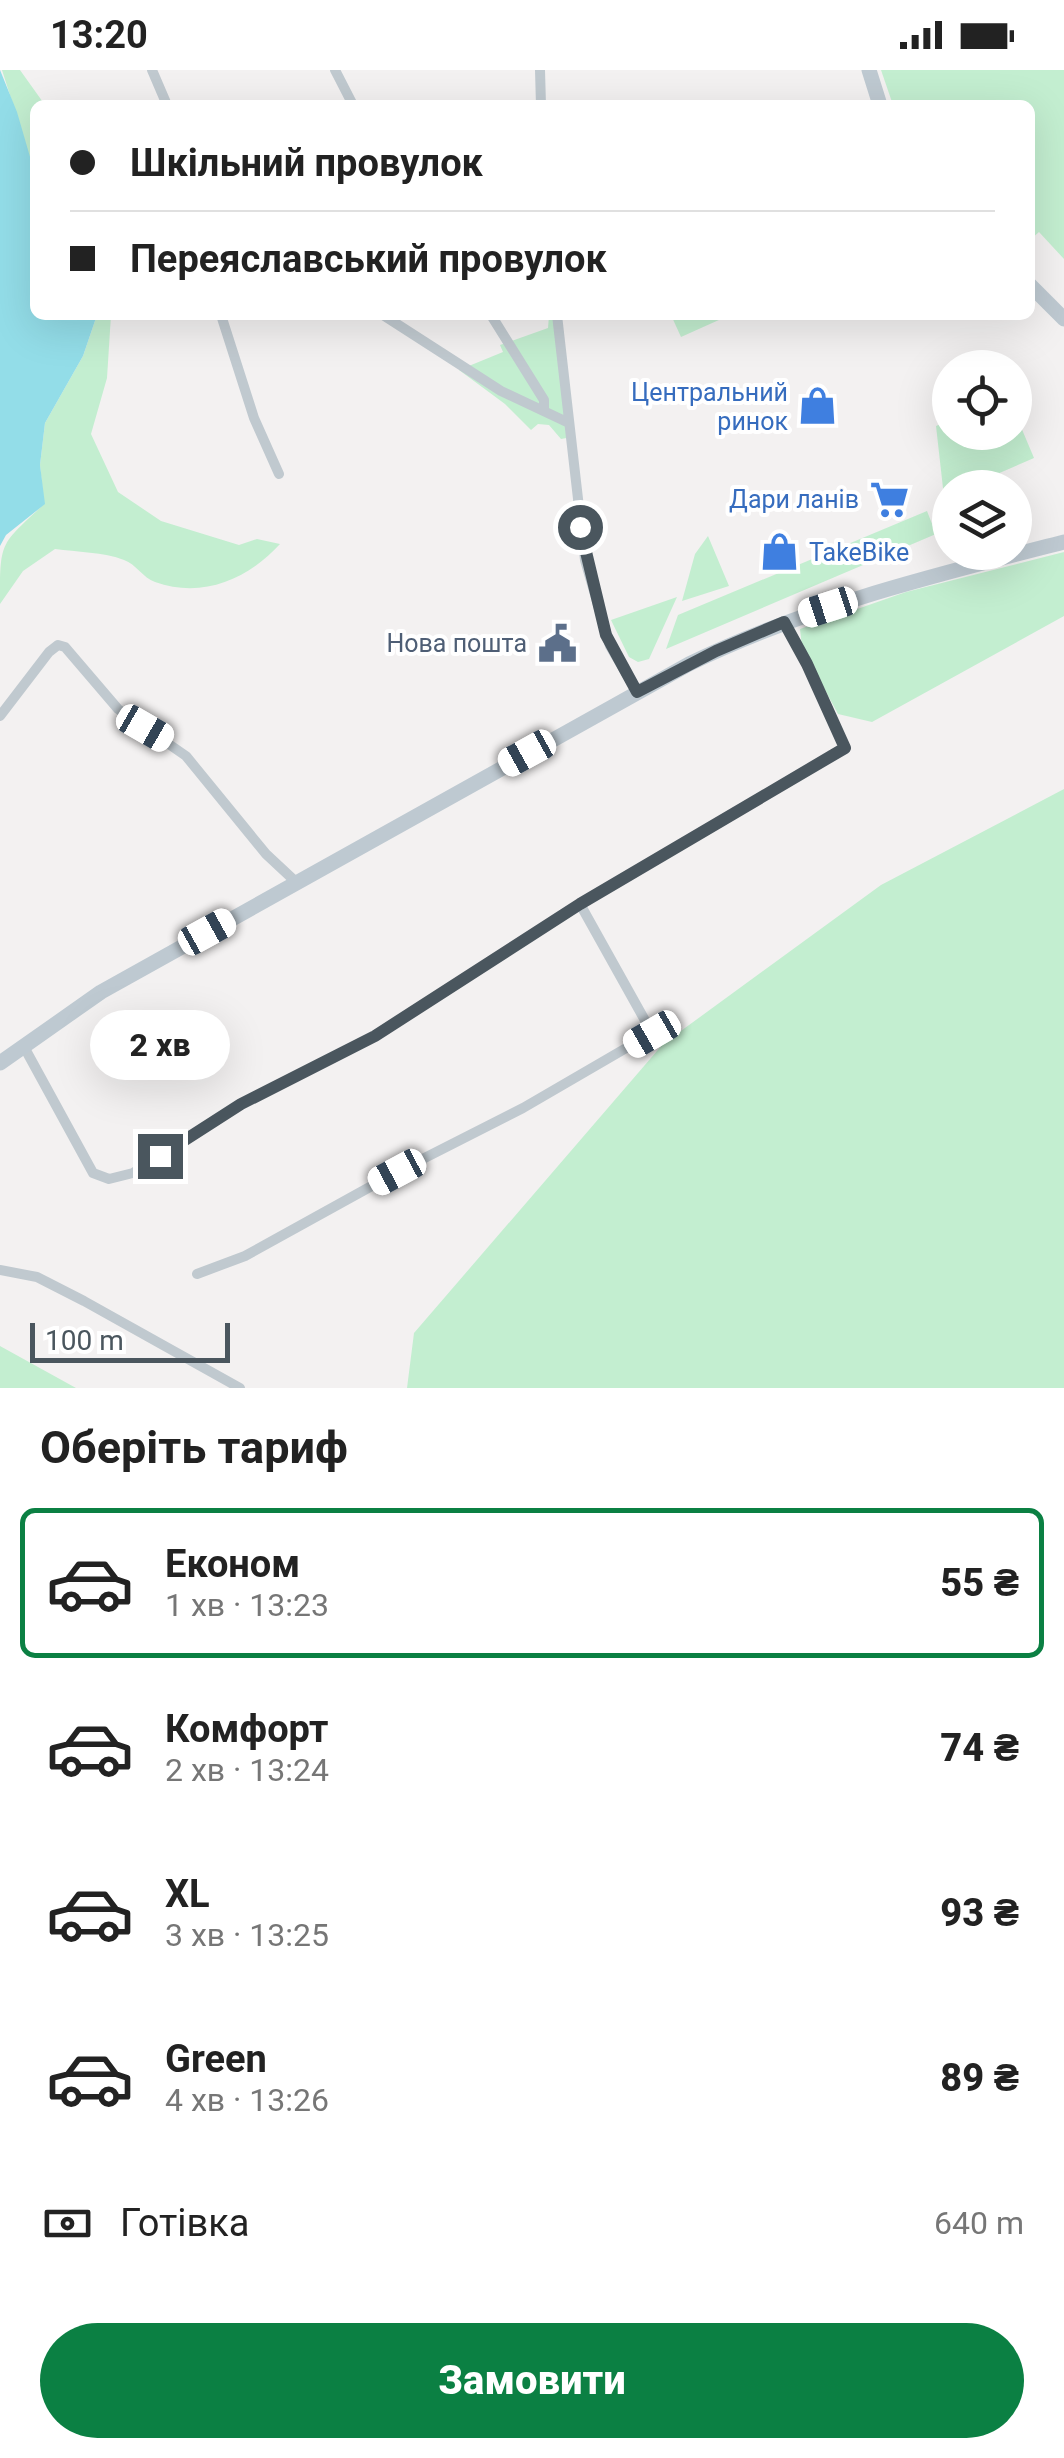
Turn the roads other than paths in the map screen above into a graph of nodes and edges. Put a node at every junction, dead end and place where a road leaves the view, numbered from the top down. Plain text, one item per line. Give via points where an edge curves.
1 (152, 70) edge
2 (334, 70) edge
3 (540, 70) edge
4 (869, 70) edge
5 (165, 100) edge
6 (350, 100) edge
7 (541, 100) edge
8 (878, 100) edge
9 (1035, 290) edge
10 (1064, 319) edge
11 (223, 320) edge
12 (392, 320) edge
13 (493, 320) edge
14 (558, 320) edge
15 (544, 412) junction
16 (569, 423) junction
17 (279, 474) dead end
18 (1064, 542) edge
19 (784, 622) junction
20 (637, 692) junction
21 (0, 716) edge
22 (296, 882) junction
23 (580, 904) junction
24 (23, 1046) junction
25 (0, 1063) edge
26 (0, 1270) edge
27 (197, 1274) dead end
28 (240, 1388) edge

1 - 5 street
2 - 6 street
3 - 7 street
4 - 8 main road
9 - 10 main road
11 - 17 street
12 - 15 street
13 - 15 street via 544,400
14 - 16 street
15 - 16 street
16 - 20 street via 589,576 610,646
18 - 19 main road
19 - 20 main road
19 - 23 street via 845,748
20 - 22 main road
21 - 22 street via 53,648 65,647 118,709 186,756
22 - 24 main road via 101,992
23 - 24 street via 375,1036 241,1104 133,1173 109,1179 92,1173
23 - 27 street via 652,1034 246,1256
24 - 25 main road
26 - 28 street via 84,1300

